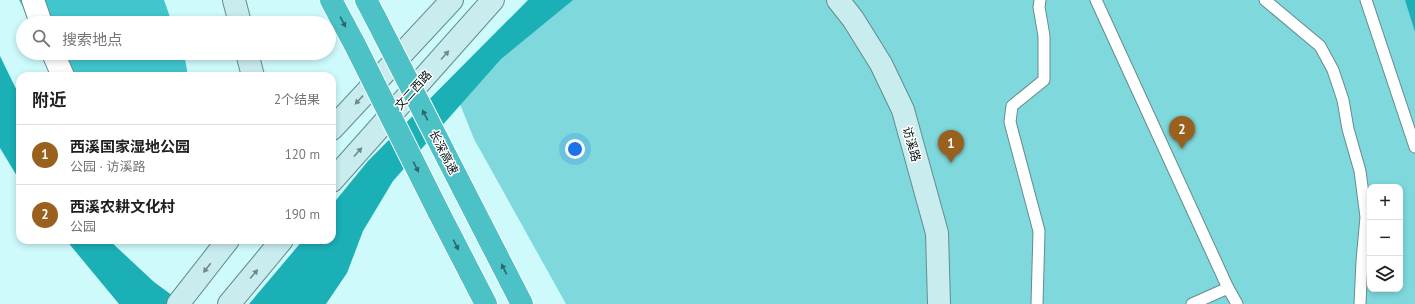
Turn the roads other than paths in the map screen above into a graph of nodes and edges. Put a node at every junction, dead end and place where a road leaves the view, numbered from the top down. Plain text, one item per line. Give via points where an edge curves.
1 (33, 0) edge
2 (234, 0) edge
3 (331, 0) edge
4 (366, 0) edge
5 (452, 0) edge
6 (493, 0) edge
7 (1040, 0) edge
8 (1096, 0) edge
9 (1264, 0) edge
10 (1366, 0) edge
11 (840, 1) edge
12 (39, 16) edge
13 (238, 16) edge
14 (56, 60) edge
15 (249, 60) edge
16 (61, 72) edge
17 (252, 72) edge
18 (336, 125) edge
19 (1415, 147) edge
20 (336, 177) edge
21 (225, 244) edge
22 (279, 244) edge
23 (1228, 288) junction
24 (182, 300) edge
25 (229, 304) edge
26 (486, 304) edge
27 (522, 304) edge
28 (939, 304) edge
29 (1037, 304) edge
30 (1192, 304) edge
31 (1237, 304) edge
32 (1360, 304) edge

1 - 12 street
2 - 13 main road
3 -> 26 highway, bridge
27 -> 4 highway, 长深高速, bridge
5 -> 18 main road
20 -> 6 main road, 文二西路
7 - 29 lane via 1044,36 1044,80 1012,106 1010,122 1039,231
8 - 23 lane
9 - 32 lane via 1320,46 1333,70 1343,100 1360,171 1366,216
10 - 19 lane
11 - 28 main road, 访溪路 via 881,64 903,110 937,233
14 - 16 street
15 - 17 main road
21 -> 24 main road
25 -> 22 main road
23 - 30 lane
23 - 31 lane

